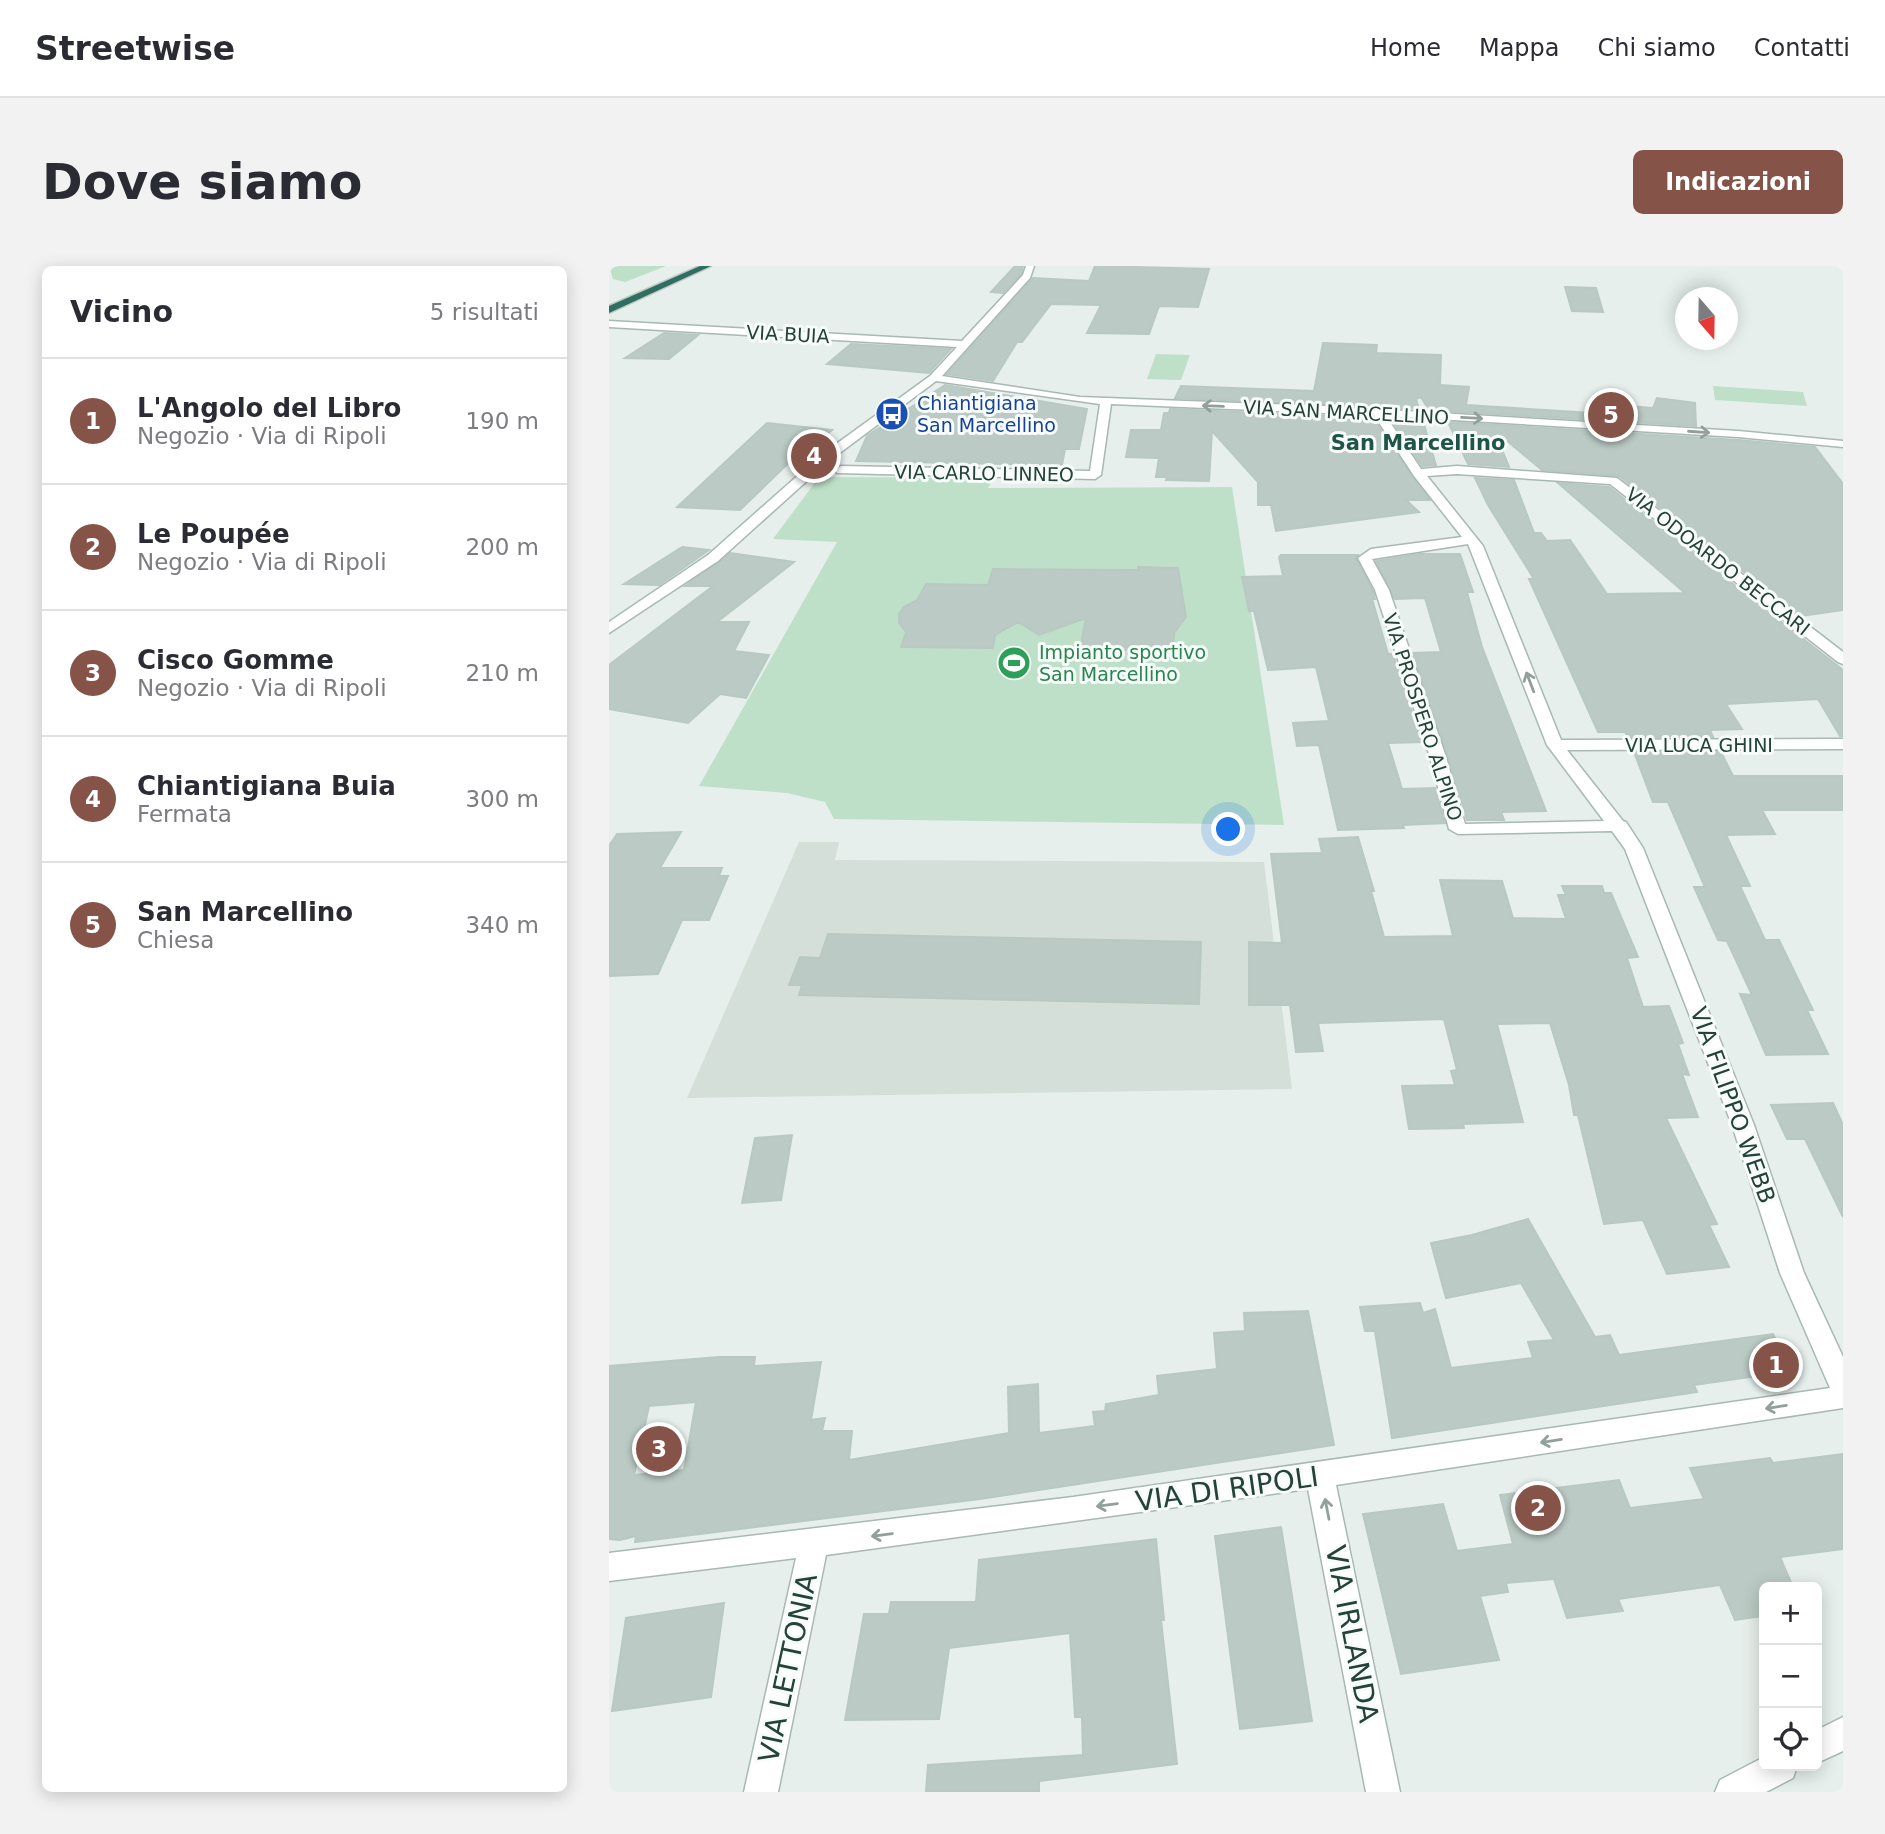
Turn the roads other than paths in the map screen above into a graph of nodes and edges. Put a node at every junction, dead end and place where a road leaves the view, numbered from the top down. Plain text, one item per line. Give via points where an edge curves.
1 (688, 266) edge
2 (707, 266) edge
3 (1030, 266) edge
4 (609, 301) edge
5 (609, 310) edge
6 (609, 324) edge
7 (967, 344) junction
8 (934, 378) junction
9 (1106, 402) junction
10 (1379, 414) junction
11 (1843, 444) edge
12 (841, 470) dead end
13 (1418, 473) junction
14 (1472, 540) junction
15 (609, 629) edge
16 (1843, 659) edge
17 (1843, 744) edge
18 (1555, 745) junction
19 (1620, 827) junction
20 (1843, 1386) edge
21 (1843, 1397) edge
22 (1320, 1476) junction
23 (814, 1544) junction
24 (609, 1567) edge
25 (1843, 1733) edge
26 (1822, 1744) edge
27 (1772, 1771) edge
28 (761, 1792) edge
29 (1383, 1792) edge
30 (1733, 1792) edge

1 - 4 highway
2 - 5 highway
3 - 7 street via 1027,276
6 - 7 street, VIA BUIA
7 - 8 street
8 - 9 street, VIA SAN MARCELLINO
8 - 15 street via 825,458 726,548
10 -> 9 street, VIA SAN MARCELLINO
9 - 12 street, VIA CARLO LINNEO via 1095,475
10 -> 11 street, VIA SAN MARCELLINO
10 - 13 street, VIA FILIPPO WEBB
13 - 14 street, VIA FILIPPO WEBB
13 - 16 street, VIA ODOARDO BECCARI via 1457,470 1613,481
18 -> 14 street, VIA FILIPPO WEBB
14 - 19 street, VIA PROSPERO ALPINO via 1371,553 1365,558 1382,590 1458,829
17 - 18 street, VIA LUCA GHINI
18 - 19 street, VIA FILIPPO WEBB
19 - 20 street, VIA FILIPPO WEBB via 1648,879 1743,1125 1792,1273
21 -> 22 street, VIA DI RIPOLI
22 -> 23 street, VIA DI RIPOLI
29 -> 22 street, VIA IRLANDA
23 - 24 street, VIA DI RIPOLI
23 - 28 street, VIA LETTONIA
25 - 26 street
27 - 30 street

